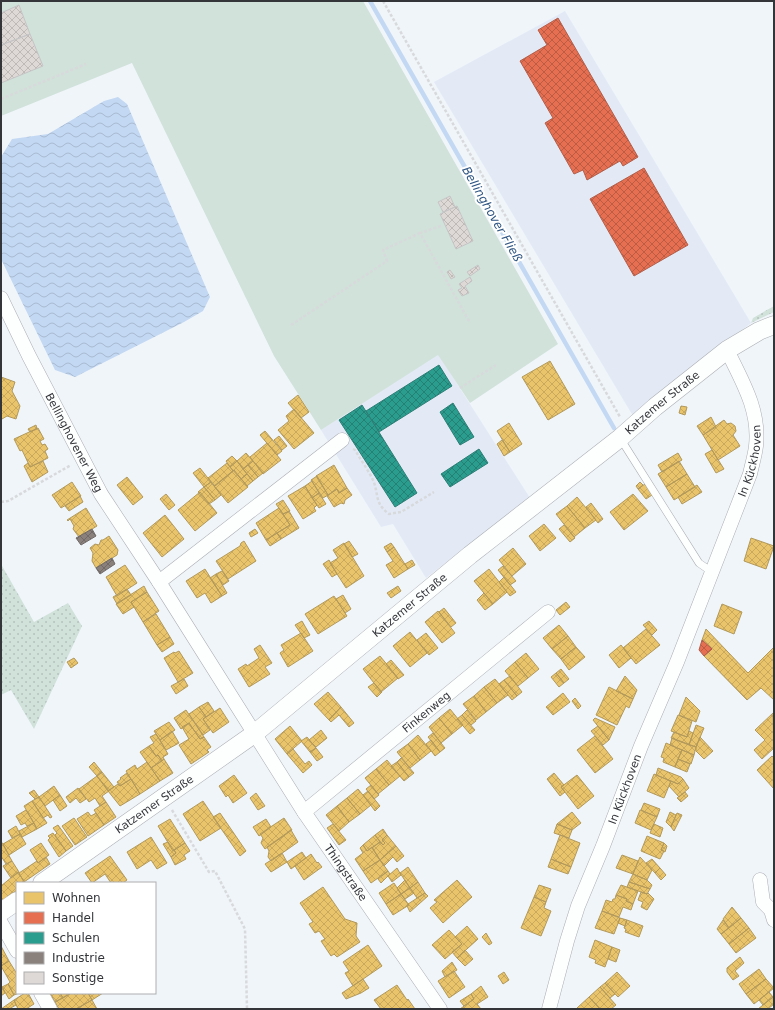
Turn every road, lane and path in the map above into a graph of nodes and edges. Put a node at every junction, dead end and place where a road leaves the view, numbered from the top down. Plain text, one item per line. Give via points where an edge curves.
1 (383, 1) edge
2 (86, 64) dead end
3 (1, 99) edge
4 (441, 226) dead end
5 (420, 234) junction
6 (1, 298) edge
7 (470, 323) dead end
8 (291, 325) dead end
9 (774, 325) edge
10 (727, 350) junction
11 (496, 364) dead end
12 (460, 388) dead end
13 (624, 434) junction
14 (342, 440) joint
15 (82, 458) junction
16 (434, 492) dead end
17 (1, 502) edge
18 (712, 572) junction
19 (159, 582) junction
20 (548, 612) dead end
21 (254, 734) junction
22 (164, 797) junction
23 (304, 812) junction
24 (760, 880) dead end
25 (43, 882) edge
26 (16, 902) edge
27 (1, 912) edge
28 (774, 920) edge
29 (1, 924) edge
30 (16, 949) edge
31 (42, 994) edge
32 (50, 1009) edge
33 (247, 1009) edge
34 (440, 1009) edge
35 (548, 1009) edge

1 - 13 path
2 - 3 path
4 - 5 path
5 - 7 path
5 - 8 path via 383,250 387,261
6 - 15 street, Bellinghovener Weg
9 - 10 street, Katzemer Straße
10 - 13 street, Katzemer Straße
10 - 18 street, In Kückhoven via 751,400 756,422 756,446 750,474
11 - 12 path
13 - 18 lane via 699,563
13 - 21 street, Katzemer Straße via 470,555
14 - 16 path via 348,449 355,450 374,481 377,499 382,509 389,514 401,512
14 - 19 street
15 - 17 path via 8,501
15 - 19 street, Bellinghovener Weg via 101,494
18 - 35 street, In Kückhoven via 578,906
19 - 21 street, Bellinghovener Weg
20 - 23 street, Finkenweg
21 - 22 street, Katzemer Straße
21 - 23 street, Thingstraße
22 - 25 street, Katzemer Straße
22 - 33 path via 209,872 215,871 245,929
23 - 34 street, Thingstraße
24 - 28 street via 763,902 771,910
26 - 27 street
29 - 30 street
31 - 32 street

